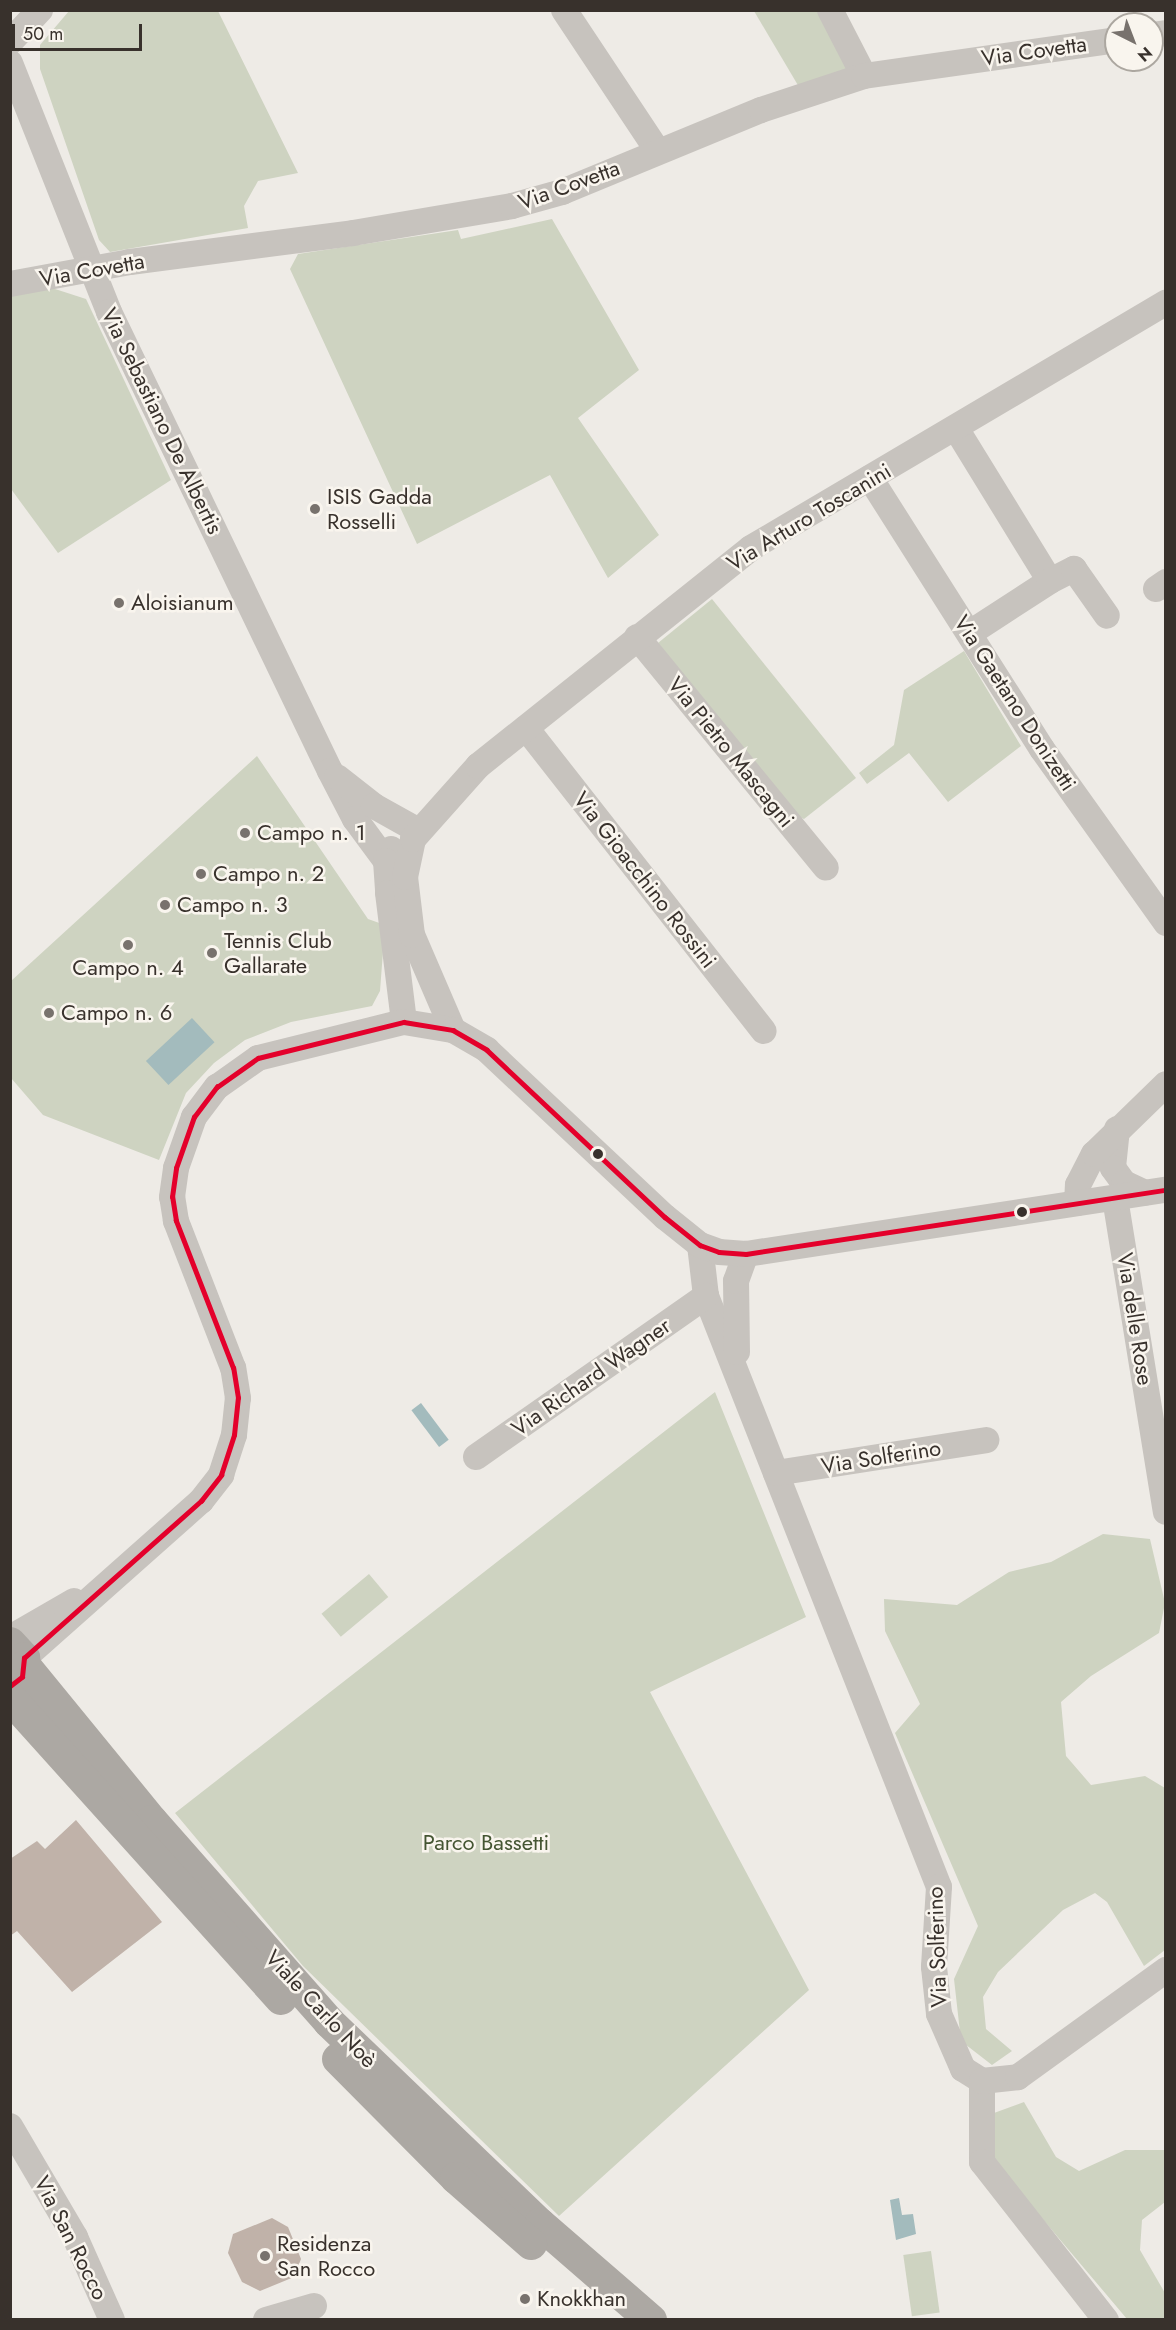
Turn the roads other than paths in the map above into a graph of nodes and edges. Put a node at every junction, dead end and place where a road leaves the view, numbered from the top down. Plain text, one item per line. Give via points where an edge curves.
1 (40, 10) edge
2 (564, 10) edge
3 (830, 10) edge
4 (10, 42) edge
5 (1104, 42) edge
6 (10, 63) edge
7 (864, 76) junction
8 (657, 150) junction
9 (90, 268) junction
10 (10, 284) edge
11 (1166, 303) edge
12 (957, 430) junction
13 (870, 478) junction
14 (1050, 580) junction
15 (1107, 616) dead end
16 (970, 633) junction
17 (637, 637) junction
18 (526, 728) junction
19 (330, 771) junction
20 (404, 838) junction
21 (826, 868) dead end
22 (1166, 923) edge
23 (404, 1022) junction
24 (453, 1030) junction
25 (764, 1031) dead end
26 (1166, 1084) edge
27 (1117, 1129) junction
28 (1155, 1191) edge
29 (1115, 1198) junction
30 (1077, 1203) junction
31 (700, 1245) junction
32 (746, 1254) junction
33 (706, 1296) junction
34 (741, 1385) junction
35 (986, 1440) dead end
36 (476, 1457) dead end
37 (776, 1473) junction
38 (1166, 1512) edge
39 (16, 1658) edge
40 (10, 1698) edge
41 (1166, 1970) edge
42 (982, 2081) junction
43 (10, 2126) edge
44 (314, 2306) dead end
45 (112, 2319) edge
46 (266, 2319) edge
47 (618, 2319) edge
48 (651, 2319) edge
49 (1106, 2319) edge

1 - 4 street
2 - 8 street
3 - 7 street
5 - 7 street, Via Covetta
6 - 9 street, Via Sebastiano De Albertis
7 - 8 street, Via Covetta
8 - 9 street, Via Covetta via 562,192 512,206 353,233
9 - 10 street, Via Covetta
9 - 19 street, Via Sebastiano De Albertis
11 - 12 street, Via Arturo Toscanini
12 - 13 street, Via Arturo Toscanini
12 - 14 street
13 - 16 street, Via Gaetano Donizetti
13 - 17 street, Via Arturo Toscanini via 751,548
14 - 15 street via 1074,569
14 - 16 street
16 - 22 street, Via Gaetano Donizetti via 1042,748
17 - 18 street, Via Arturo Toscanini
17 - 21 street, Via Pietro Mascagni
18 - 20 street, Via Arturo Toscanini via 478,766 442,787
18 - 25 street, Via Gioacchino Rossini
19 - 20 street, Via Sebastiano De Albertis via 374,806
19 - 20 street, Via Sebastiano De Albertis via 368,838
20 - 23 street
20 - 24 street via 412,935
23 - 24 street
23 - 39 street via 258,1058 217,1087 194,1117 176,1168 172,1197 176,1221 233,1368 238,1398 234,1435 221,1475 201,1501
24 - 31 street via 487,1050
26 - 27 street
27 - 28 street via 1113,1168 1124,1183
27 - 30 street via 1083,1175
28 - 29 street
29 - 30 street
29 - 38 street, Via delle Rose
30 - 32 street
31 - 32 street
31 - 33 street, Via Solferino
32 - 34 street, Via Solferino via 736,1281 734,1319
33 - 34 street, Via Solferino
33 - 36 street, Via Richard Wagner
34 - 37 street, Via Solferino
35 - 37 street, Via Solferino
37 - 42 street, Via Solferino via 939,1887 933,1967 939,2014 963,2069
39 - 48 main road, Viale Carlo Noè via 152,1821 329,2022 540,2224
40 - 47 main road, Viale Carlo Noè via 203,1917 379,2103 456,2178
41 - 42 street via 1018,2077
42 - 49 street via 982,2162
43 - 45 street, Via San Rocco via 75,2237
44 - 46 street

